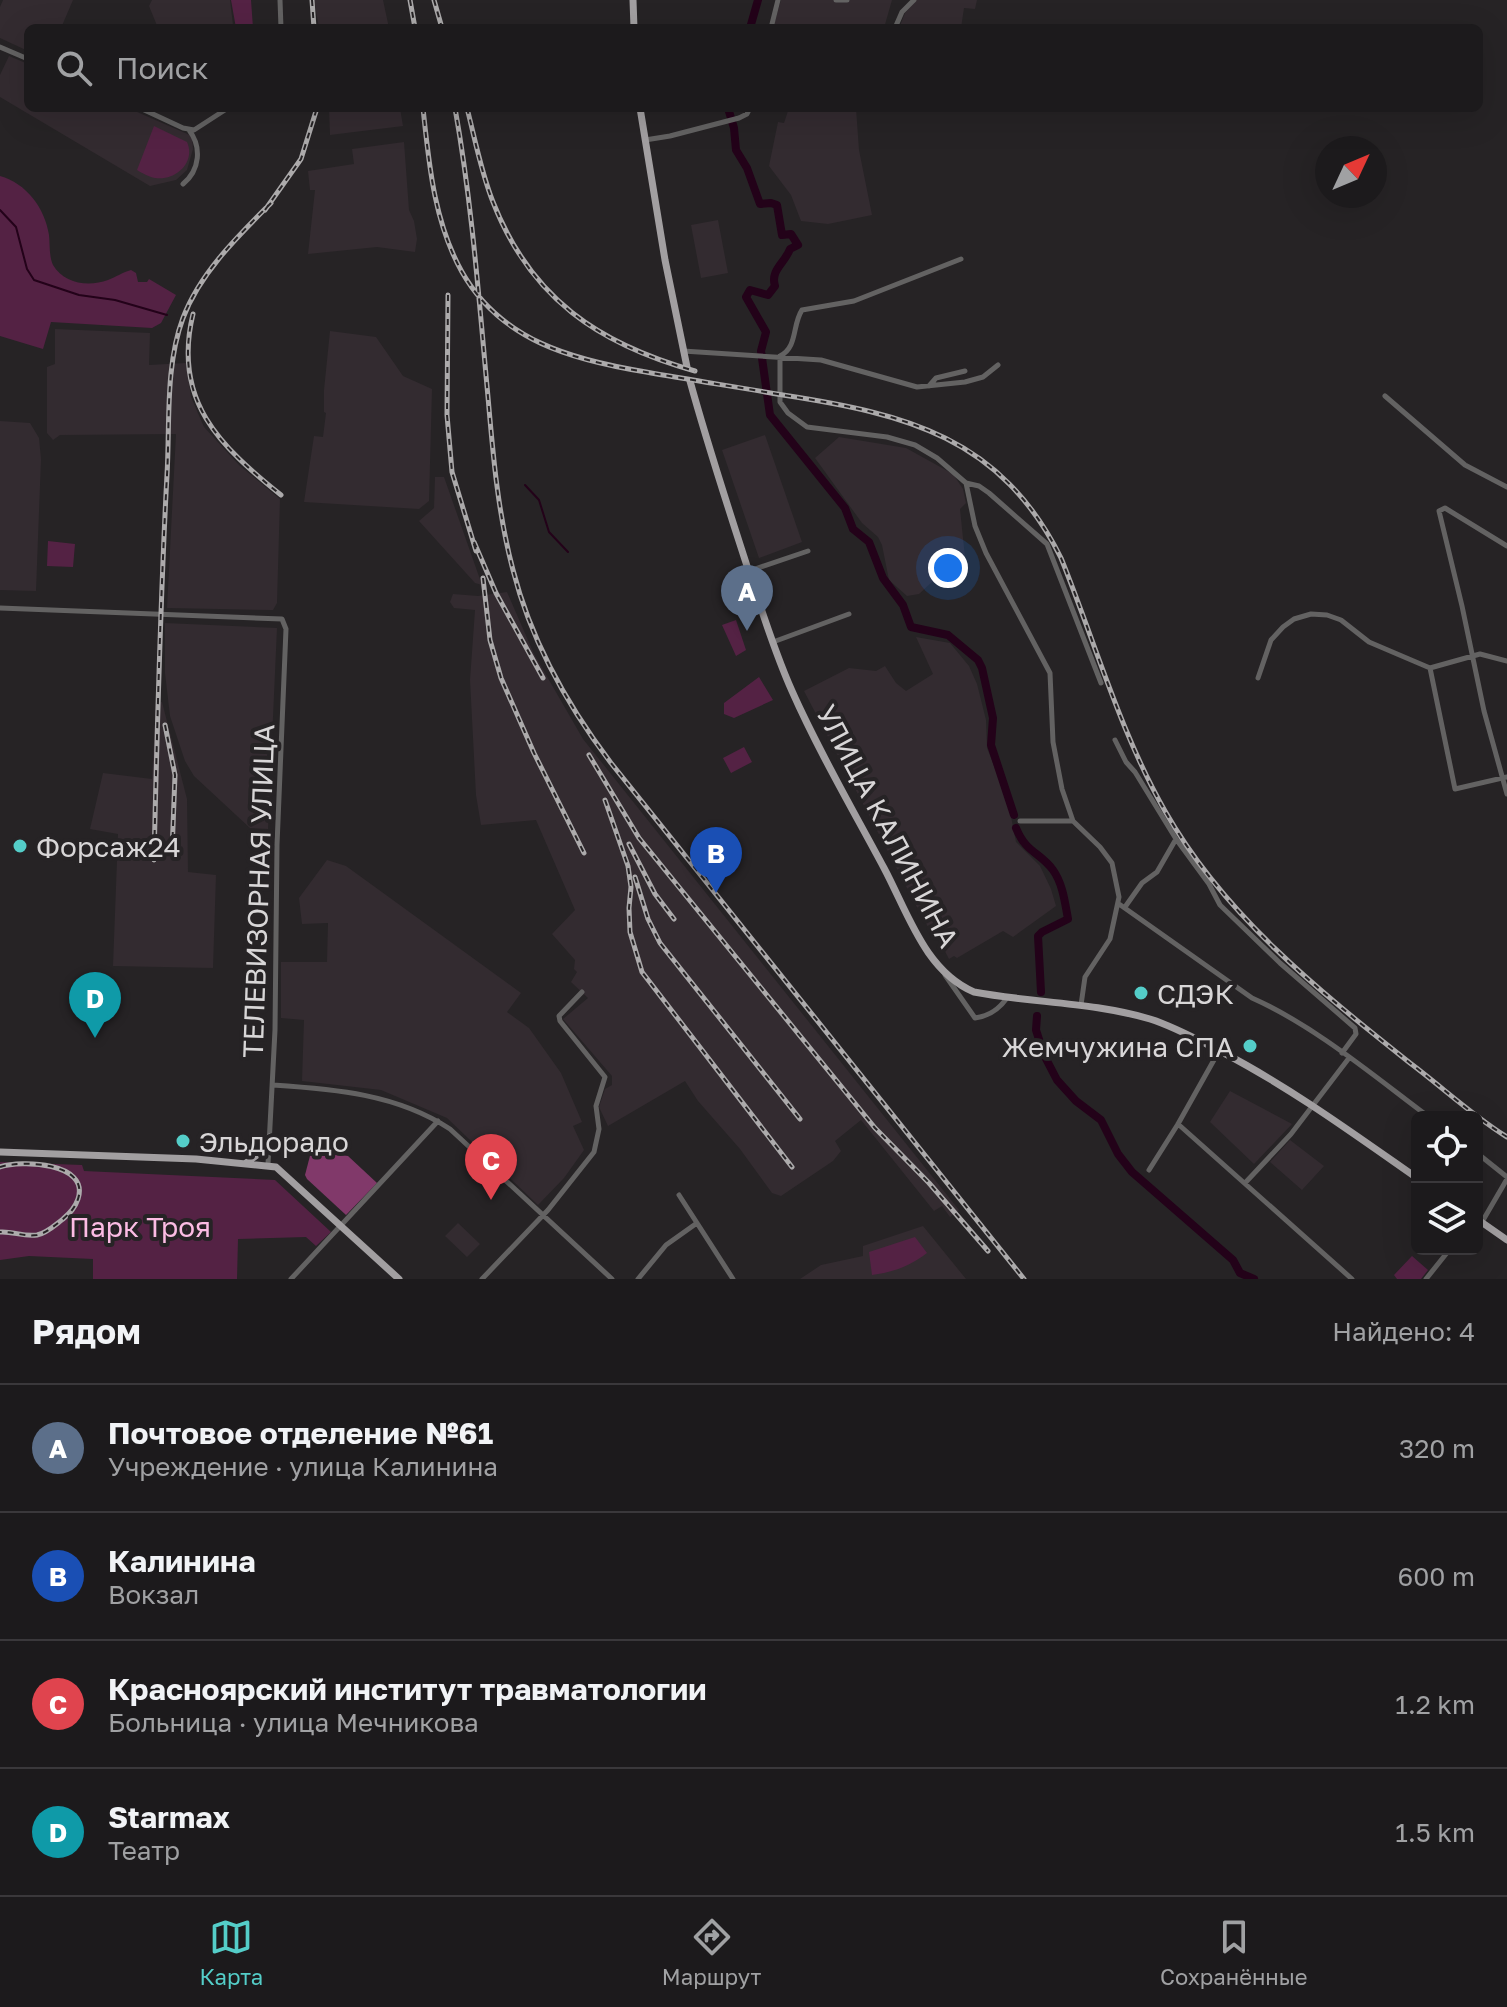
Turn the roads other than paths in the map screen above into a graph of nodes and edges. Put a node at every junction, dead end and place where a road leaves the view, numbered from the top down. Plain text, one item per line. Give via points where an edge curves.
1 (280, 0) edge
2 (633, 0) edge
3 (778, 0) edge
4 (836, 0) edge
5 (847, 0) edge
6 (914, 0) edge
7 (281, 24) edge
8 (634, 24) edge
9 (772, 24) edge
10 (897, 24) edge
11 (0, 47) edge
12 (24, 57) edge
13 (149, 112) edge
14 (222, 112) edge
15 (641, 112) edge
16 (748, 112) edge
17 (189, 129) junction
18 (645, 140) junction
19 (183, 184) dead end
20 (961, 259) dead end
21 (683, 351) junction
22 (780, 356) junction
23 (998, 365) dead end
24 (965, 371) dead end
25 (928, 387) junction
26 (1385, 396) dead end
27 (966, 483) junction
28 (1507, 487) edge
29 (1507, 546) edge
30 (808, 551) dead end
31 (749, 571) junction
32 (0, 608) edge
33 (849, 614) dead end
34 (773, 642) junction
35 (1472, 657) junction
36 (1507, 661) edge
37 (1430, 668) junction
38 (1258, 678) dead end
39 (1101, 683) dead end
40 (1115, 740) dead end
41 (1504, 778) edge
42 (1507, 794) edge
43 (1020, 821) dead end
44 (1073, 821) junction
45 (1176, 839) junction
46 (1122, 906) junction
47 (944, 974) junction
48 (582, 992) dead end
49 (1007, 998) junction
50 (1081, 1007) junction
51 (1219, 1051) junction
52 (1342, 1053) junction
53 (1349, 1058) junction
54 (273, 1085) junction
55 (1313, 1105) junction
56 (1421, 1111) edge
57 (438, 1121) junction
58 (1178, 1124) junction
59 (270, 1137) junction
60 (0, 1152) edge
61 (1483, 1158) edge
62 (246, 1163) junction
63 (268, 1164) junction
64 (1149, 1170) dead end
65 (1411, 1174) edge
66 (1507, 1178) edge
67 (1245, 1183) junction
68 (679, 1195) dead end
69 (542, 1216) junction
70 (1483, 1216) edge
71 (697, 1223) junction
72 (1483, 1223) edge
73 (342, 1225) junction
74 (1507, 1240) edge
75 (1445, 1255) edge
76 (291, 1279) edge
77 (399, 1279) edge
78 (482, 1279) edge
79 (612, 1279) edge
80 (638, 1279) edge
81 (733, 1279) edge
82 (1352, 1279) edge
83 (1426, 1279) edge

1 - 7 street
2 - 8 main road
3 - 9 street
4 - 5 street
6 - 10 street
11 - 12 street
13 - 17 street
14 - 17 street
15 - 18 main road, УЛИЦА КАЛИНИНА
16 - 18 street
17 - 19 street via 199,148 192,176
18 - 21 main road, УЛИЦА КАЛИНИНА
20 - 22 street via 854,301 802,310 794,338
21 - 22 street
21 - 31 main road, УЛИЦА КАЛИНИНА
22 - 25 street via 821,360
22 - 27 street via 780,402 807,427 915,445
23 - 25 street via 983,377
24 - 25 street via 936,378
26 - 28 street via 1465,465
27 - 39 street via 989,493 1047,544
27 - 44 street via 986,553 1050,673 1053,742
29 - 35 street via 1445,508 1438,514
30 - 31 street
31 - 34 main road, УЛИЦА КАЛИНИНА
32 - 54 street, ТЕЛЕВИЗОРНАЯ УЛИЦА via 282,619 286,629
33 - 34 street
34 - 47 main road, УЛИЦА КАЛИНИНА via 844,793
35 - 36 street
35 - 37 street
35 - 41 street
37 - 38 street via 1369,642 1341,620 1311,614 1294,619 1271,640
37 - 41 street via 1455,789
40 - 45 street
41 - 42 street
43 - 44 street
44 - 46 street via 1114,867
45 - 46 street via 1157,872
45 - 52 street via 1220,905 1355,1028
46 - 50 street via 1110,939 1085,977
46 - 52 street via 1252,998
47 - 49 main road, УЛИЦА КАЛИНИНА via 974,992
47 - 49 street via 975,1018 993,1012
48 - 69 street via 559,1016 605,1077 596,1106 597,1144
49 - 50 main road, УЛИЦА КАЛИНИНА
50 - 51 main road, УЛИЦА КАЛИНИНА via 1151,1020
51 - 55 main road, УЛИЦА КАЛИНИНА
51 - 58 street
52 - 53 street
53 - 55 street
53 - 56 street
54 - 57 street via 380,1097
54 - 59 street, ТЕЛЕВИЗОРНАЯ УЛИЦА
55 - 65 main road, УЛИЦА КАЛИНИНА
55 - 67 street
57 - 69 street
57 - 73 street
58 - 64 street
58 - 67 street
59 - 62 main road
59 - 63 street, ТЕЛЕВИЗОРНАЯ УЛИЦА
60 - 62 main road
61 - 66 street
62 - 63 main road
63 - 73 main road
66 - 70 street
67 - 82 street
68 - 71 street
69 - 78 street
69 - 79 street
71 - 80 street via 666,1245
71 - 81 street
72 - 74 main road
73 - 76 street
73 - 77 main road
75 - 83 street

